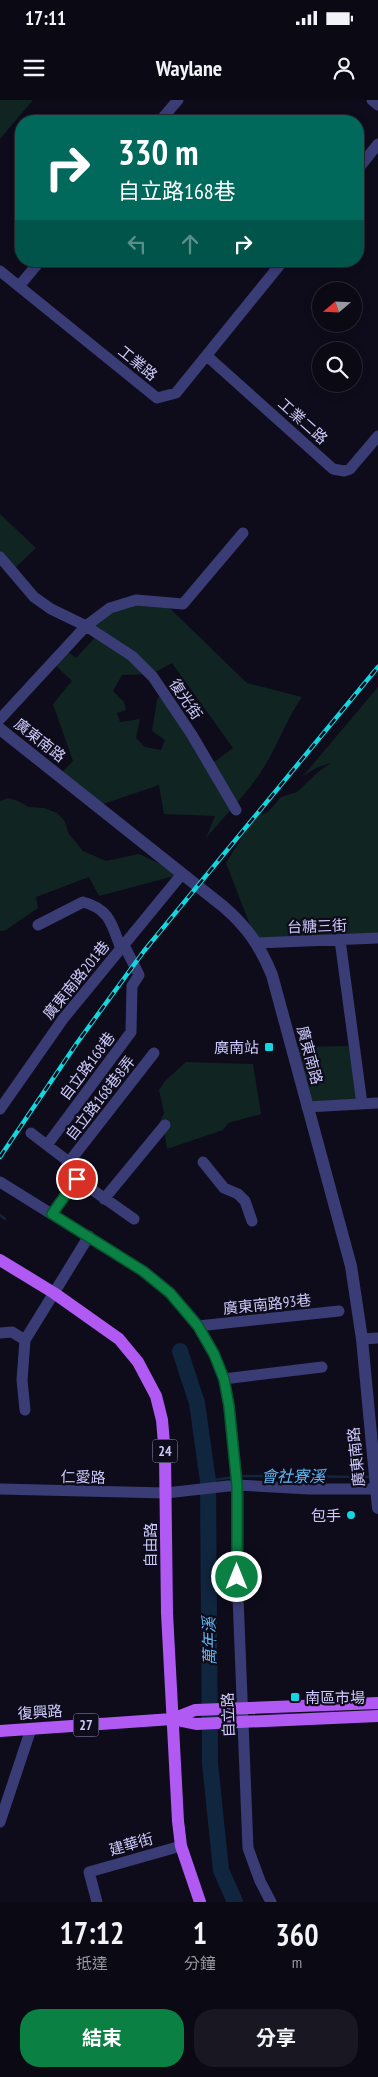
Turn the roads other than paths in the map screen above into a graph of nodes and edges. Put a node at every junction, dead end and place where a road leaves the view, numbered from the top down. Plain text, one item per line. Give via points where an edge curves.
1 (178, 100) edge
2 (372, 100) edge
3 (378, 104) edge
4 (165, 115) edge
5 (378, 144) edge
6 (364, 162) edge
7 (35, 267) edge
8 (278, 267) edge
9 (0, 271) edge
10 (20, 285) junction
11 (207, 356) junction
12 (378, 436) edge
13 (243, 533) dead end
14 (0, 557) edge
15 (86, 626) junction
16 (0, 719) edge
17 (0, 728) edge
18 (236, 810) dead end
19 (182, 874) junction
20 (38, 924) dead end
21 (378, 938) edge
22 (340, 940) junction
23 (257, 943) junction
24 (122, 947) junction
25 (154, 1052) dead end
26 (378, 1103) edge
27 (362, 1104) junction
28 (307, 1108) junction
29 (0, 1109) edge
30 (165, 1125) dead end
31 (31, 1133) dead end
32 (47, 1145) junction
33 (69, 1162) junction
34 (203, 1162) dead end
35 (77, 1179) junction
36 (0, 1182) edge
37 (104, 1199) junction
38 (52, 1214) junction
39 (134, 1219) dead end
40 (252, 1221) dead end
41 (89, 1236) junction
42 (0, 1260) edge
43 (54, 1293) junction
44 (339, 1311) dead end
45 (198, 1326) junction
46 (0, 1333) edge
47 (378, 1338) edge
48 (362, 1339) junction
49 (26, 1340) junction
50 (322, 1367) dead end
51 (224, 1379) junction
52 (25, 1410) dead end
53 (374, 1480) junction
54 (237, 1484) junction
55 (0, 1489) edge
56 (166, 1493) junction
57 (378, 1508) edge
58 (378, 1703) edge
59 (242, 1708) junction
60 (378, 1716) edge
61 (172, 1719) junction
62 (243, 1722) junction
63 (30, 1729) junction
64 (0, 1731) edge
65 (0, 1822) edge
66 (182, 1846) junction
67 (97, 1902) edge
68 (200, 1902) edge
69 (271, 1902) edge

1 - 4 street
2 - 3 street
5 - 6 street
7 - 10 street
8 - 11 street, 工業路
9 - 10 street, 工業路
10 - 11 street, 工業路 via 157,398 176,393
11 - 12 street, 工業二路 via 333,469 344,472 350,468
13 - 15 street via 183,604 136,600 110,608
14 - 15 street, 復光街 via 34,597
15 - 16 street
15 - 18 street, 復光街 via 132,656 153,677
17 - 19 street, 廣東南路
19 - 23 street, 廣東南路 via 234,916
19 - 24 street, 廣東南路201巷
20 - 24 street via 83,902 93,904 109,915
21 - 22 street, 台糖三街
22 - 23 street, 台糖三街
22 - 27 street
23 - 28 street, 廣東南路 via 272,975
24 - 29 street, 廣東南路201巷 via 63,1019
24 - 32 street, 自立路168巷 via 139,975 132,986 131,1032
25 - 33 street, 自立路168巷8弄
26 - 27 street
27 - 28 street
28 - 48 street, 廣東南路 via 351,1266
30 - 37 street
31 - 32 street
32 - 33 street
33 - 35 street
34 - 40 street via 224,1188 245,1201
35 - 37 street
35 - 38 street
36 - 38 street, 自立路
37 - 39 street
38 - 41 street, 自立路
41 - 43 street
41 - 45 street, 自立路 via 170,1293
42 - 43 main road, 自由路 / 24
43 - 49 street
43 - 56 main road, 自由路 / 24 via 119,1339 147,1377 162,1420
44 - 45 street, 廣東南路93巷
45 - 51 street, 自立路
46 - 49 street via 12,1332
47 - 48 street
48 - 53 street, 廣東南路
49 - 52 street via 22,1380
50 - 51 street
51 - 54 street, 自立路
53 - 54 street, 仁愛路 via 309,1489
53 - 57 street, 廣東南路
54 - 56 street, 仁愛路
54 - 59 street, 自立路
55 - 56 street, 仁愛路
56 - 61 main road, 自由路 / 24
58 - 59 main road, 27
59 - 61 main road, 復興路 / 27 via 195,1710
59 - 62 street, 自立路
60 - 62 main road, 27
61 - 62 main road, 復興路 / 27 via 196,1724
61 - 63 main road, 復興路 / 27
61 - 66 main road, 自由路 / 24
62 - 69 street, 自立路 via 248,1848
63 - 64 main road, 復興路 / 27
63 - 65 street
66 - 67 street, 建華街 via 90,1872
66 - 68 main road, 自由路 / 24

